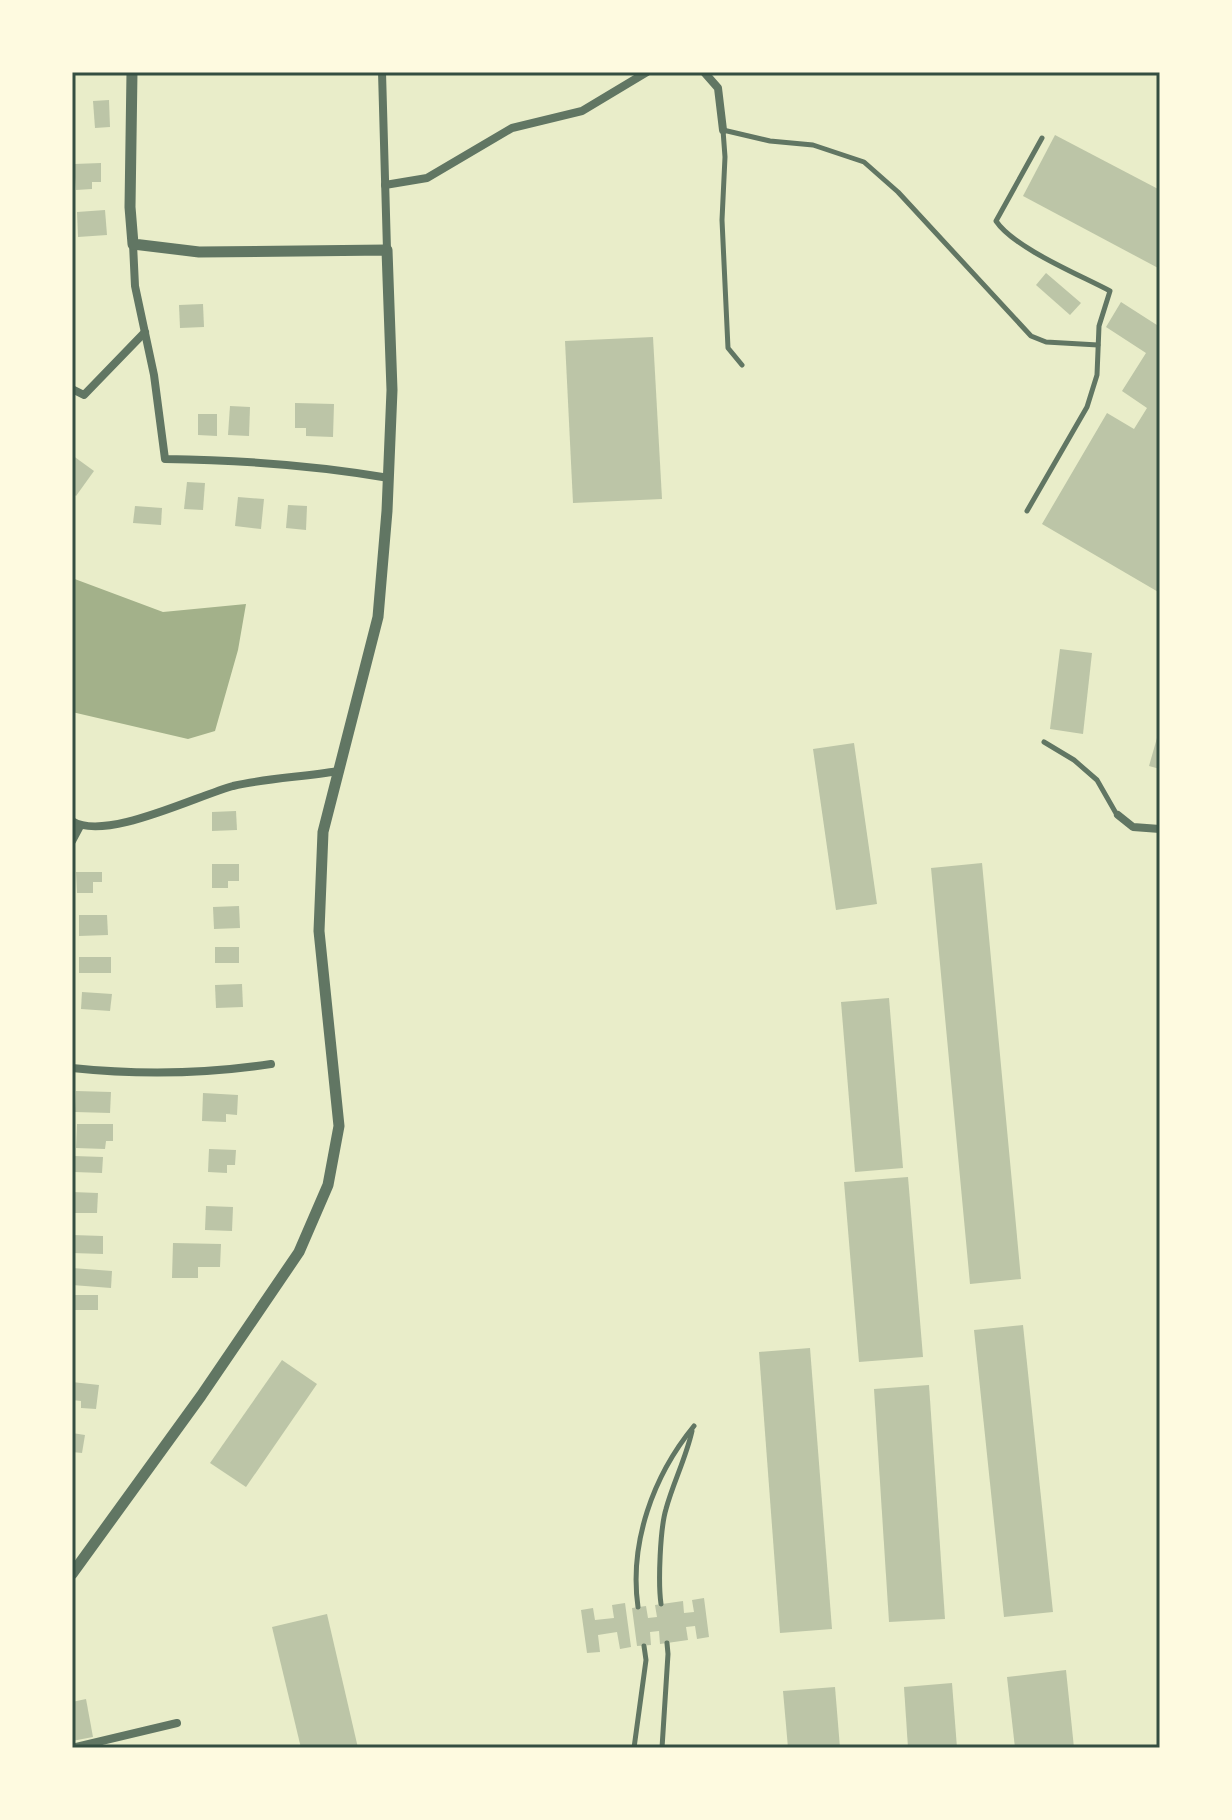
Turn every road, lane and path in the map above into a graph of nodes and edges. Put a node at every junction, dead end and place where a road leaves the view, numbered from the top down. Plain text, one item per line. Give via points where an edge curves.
1 (132, 72) edge
2 (382, 72) edge
3 (704, 72) edge
4 (643, 73) edge
5 (723, 130) junction
6 (1042, 138) dead end
7 (385, 185) junction
8 (133, 244) junction
9 (387, 250) junction
10 (145, 332) junction
11 (1098, 345) junction
12 (742, 365) dead end
13 (72, 389) edge
14 (389, 478) junction
15 (1027, 511) dead end
16 (1044, 742) dead end
17 (338, 771) junction
18 (1118, 815) joint
19 (76, 824) edge
20 (1160, 829) edge
21 (72, 841) edge
22 (271, 1064) dead end
23 (72, 1068) edge
24 (72, 1574) edge
25 (661, 1604) dead end
26 (638, 1607) dead end
27 (667, 1643) dead end
28 (644, 1646) dead end
29 (177, 1723) dead end
30 (72, 1748) edge
31 (634, 1748) edge
32 (662, 1748) edge

1 - 8 street
2 - 7 street
3 - 5 street via 718,88
4 - 7 street via 582,111 512,128 427,178
5 - 11 lane via 813,145 864,162 1031,336
5 - 12 lane via 728,348
6 - 11 lane via 996,221 1030,249 1110,291
7 - 9 street
8 - 9 street via 199,252
8 - 10 street
9 - 14 street
10 - 13 street via 84,395
10 - 14 street via 165,459 243,460
11 - 15 lane via 1097,375 1087,407
14 - 17 street via 378,617
16 - 18 lane via 1097,780
17 - 19 street via 234,786 126,823
17 - 24 street via 323,832 319,931 339,1126 328,1185 299,1252
18 - 20 street via 1133,827
19 - 21 street
22 - 23 street via 214,1072
25 - 26 lane via 665,1511 694,1426 647,1511 635,1588
27 - 32 lane
28 - 31 lane
29 - 30 street

